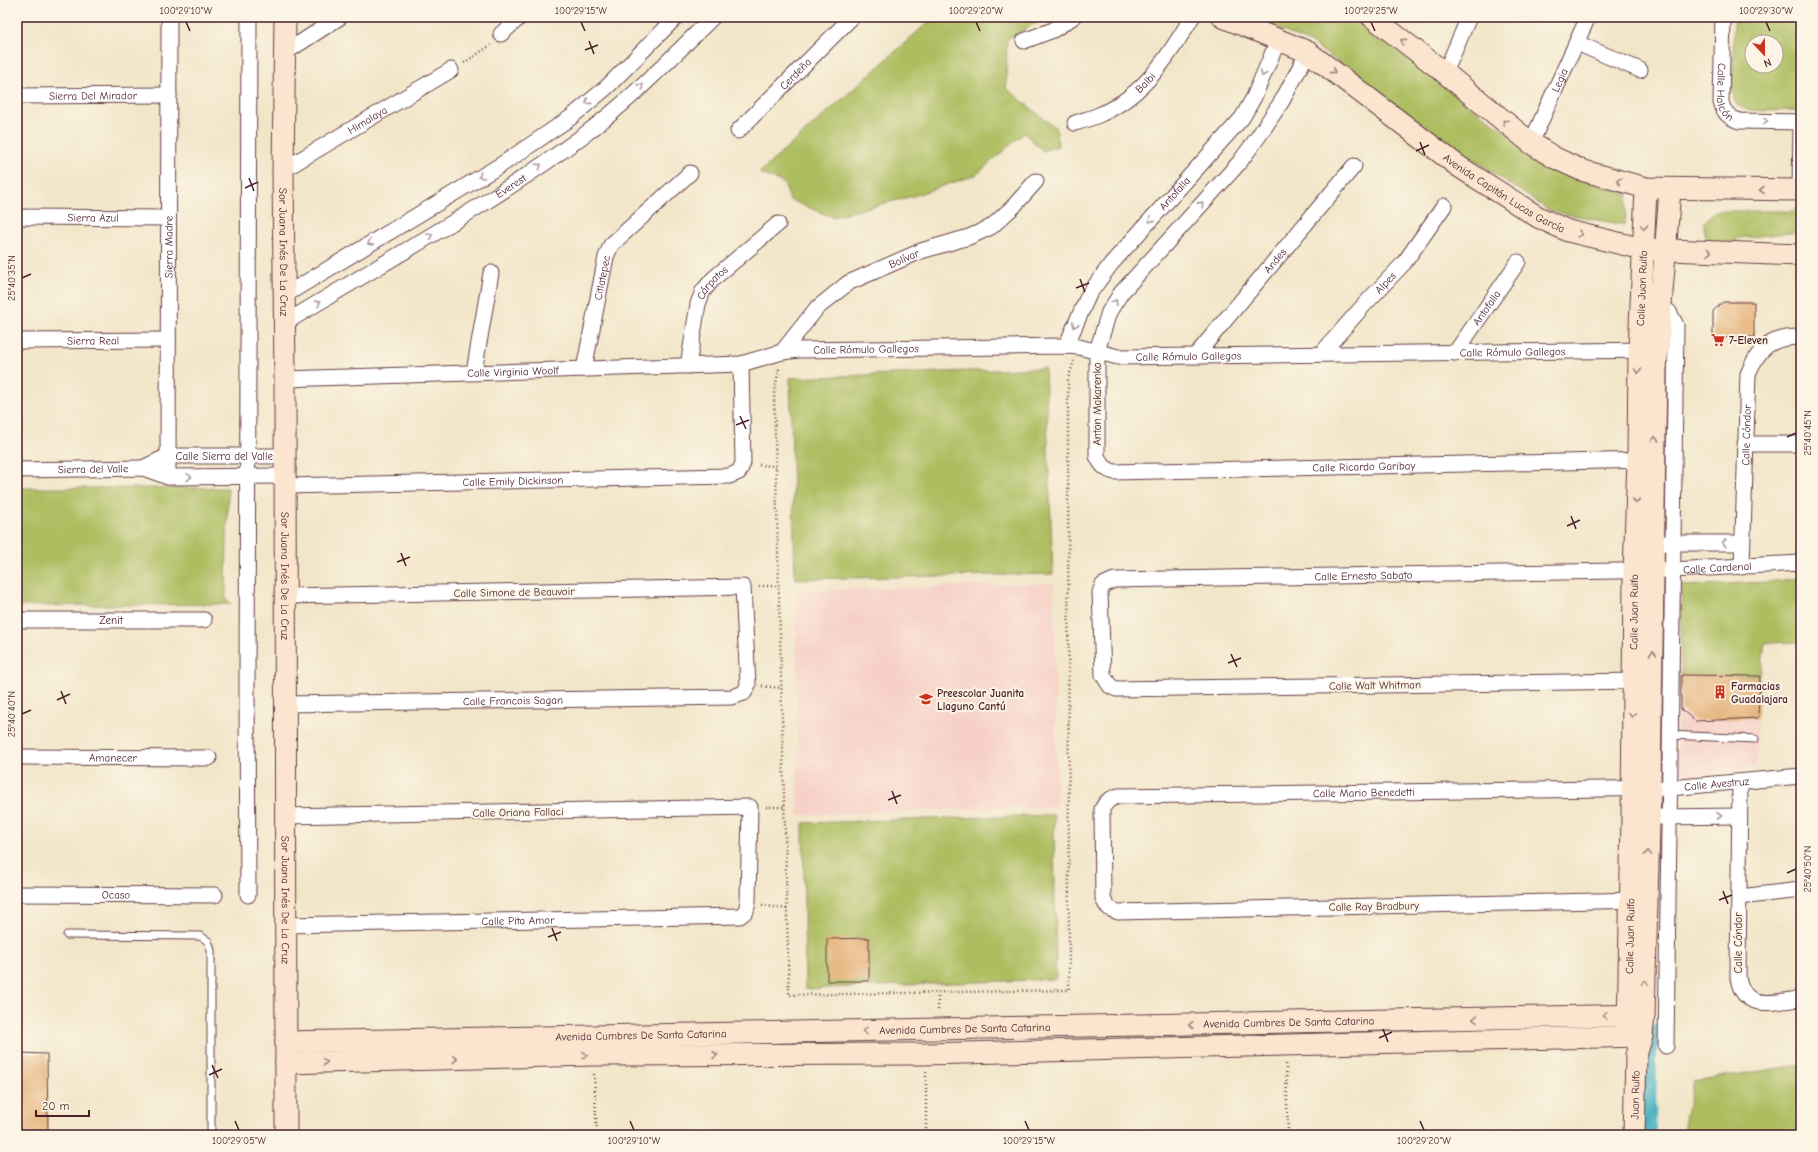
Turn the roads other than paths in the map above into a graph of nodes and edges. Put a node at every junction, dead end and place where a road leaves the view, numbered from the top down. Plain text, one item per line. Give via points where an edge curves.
1 (169, 17) edge
2 (249, 17) edge
3 (285, 17) edge
4 (340, 17) edge
5 (520, 17) edge
6 (676, 17) edge
7 (713, 17) edge
8 (852, 17) edge
9 (1073, 17) edge
10 (1192, 17) edge
11 (1223, 17) edge
12 (1372, 17) edge
13 (1469, 17) edge
14 (1588, 17) edge
15 (1723, 17) edge
16 (501, 34) road end
17 (1279, 38) junction
18 (1024, 41) dead end
19 (1577, 42) junction
20 (286, 52) junction
21 (1308, 52) junction
22 (451, 70) road end
23 (1640, 70) dead end
24 (1445, 73) junction
25 (169, 95) junction
26 (17, 96) edge
27 (1801, 122) edge
28 (1075, 123) dead end
29 (738, 131) dead end
30 (1531, 143) junction
31 (1354, 166) dead end
32 (283, 170) junction
33 (690, 173) dead end
34 (1036, 181) dead end
35 (1646, 188) junction
36 (1670, 190) junction
37 (1800, 190) edge
38 (1444, 206) dead end
39 (17, 217) edge
40 (168, 218) junction
41 (778, 224) dead end
42 (1643, 249) junction
43 (1665, 251) junction
44 (1799, 252) edge
45 (1518, 262) dead end
46 (491, 273) dead end
47 (284, 295) junction
48 (1641, 300) junction
49 (1660, 306) junction
50 (285, 323) junction
51 (1801, 337) edge
52 (168, 340) junction
53 (17, 341) edge
54 (1072, 347) junction
55 (1648, 350) junction
56 (1097, 351) junction
57 (782, 352) junction
58 (1455, 353) junction
59 (1321, 354) junction
60 (1196, 355) junction
61 (741, 364) junction
62 (688, 366) junction
63 (584, 369) junction
64 (474, 372) junction
65 (285, 379) junction
66 (1745, 444) junction
67 (1801, 444) edge
68 (168, 456) junction
69 (248, 456) junction
70 (286, 456) junction
71 (1097, 456) joint
72 (1646, 460) junction
73 (143, 468) junction
74 (17, 470) edge
75 (248, 476) junction
76 (168, 477) junction
77 (286, 481) junction
78 (1654, 543) junction
79 (1742, 544) junction
80 (1801, 563) edge
81 (1742, 567) junction
82 (1653, 570) junction
83 (286, 596) junction
84 (17, 620) edge
85 (204, 620) dead end
86 (1642, 681) junction
87 (1116, 689) joint
88 (740, 695) joint
89 (286, 704) junction
90 (1670, 735) junction
91 (1755, 739) dead end
92 (17, 757) edge
93 (209, 758) dead end
94 (1801, 776) edge
95 (1740, 782) junction
96 (1651, 789) junction
97 (285, 816) junction
98 (1739, 816) junction
99 (1650, 817) junction
100 (1801, 890) edge
101 (17, 894) edge
102 (215, 895) dead end
103 (248, 895) dead end
104 (1739, 898) junction
105 (1639, 900) junction
106 (748, 905) joint
107 (1118, 912) joint
108 (285, 926) junction
109 (67, 935) dead end
110 (1801, 999) edge
111 (1636, 1015) junction
112 (916, 1030) junction
113 (1635, 1036) junction
114 (286, 1042) junction
115 (1666, 1046) dead end
116 (916, 1054) junction
117 (286, 1063) junction
118 (211, 1135) edge
119 (286, 1135) edge
120 (1634, 1135) edge

1 - 25 street, Sierra Madre
2 - 69 street
3 - 20 street, Sor Juana Inés De La Cruz
4 - 20 street
5 - 16 street
6 -> 47 street, Everest via 607,86 570,118 504,163
50 -> 7 street, Everest via 439,230 584,135 622,106
8 - 29 street, Cerdeña
9 - 18 street via 1052,30
10 - 28 street, Balbi via 1157,71 1133,94 1102,114
11 - 17 street, Avenida Capitán Lucas García
24 -> 12 street
13 - 24 street
14 - 19 street, Legia
15 -> 27 street, Calle Halcón via 1721,102 1729,118 1739,121
17 - 21 street, Avenida Capitán Lucas García
17 -> 54 street, Antofalla via 1254,97 1242,118 1111,264 1089,294
19 - 23 street
19 - 30 street, Legia
20 - 32 street, Sor Juana Inés De La Cruz
21 -> 42 street, Avenida Capitán Lucas García via 1458,166 1538,217 1568,231
56 -> 21 street via 1109,312 1121,293 1239,163 1282,101
22 - 32 street, Himalaya
30 -> 24 street
25 - 26 street, Sierra Del Mirador
25 - 40 street, Sierra Madre
27 - 37 street, Calle Halcón
35 -> 30 street via 1581,170
31 - 60 street, Andes
32 - 47 street, Sor Juana Inés De La Cruz
33 - 63 street, Citlatepec via 611,245 606,257
34 - 57 street, Bolívar via 991,227 969,237 921,251 848,283 816,309
35 - 36 street
35 -> 42 street, Calle Juan Rulfo
37 -> 36 street
36 - 43 street, Calle Juan Rulfo
38 - 59 street, Alpes via 1404,263
39 - 40 street, Sierra Azul
40 - 52 street, Sierra Madre
41 - 62 street, Cárpatos via 703,291 698,304
42 - 43 street, Avenida Capitán Lucas García
42 - 48 street, Calle Juan Rulfo
43 -> 44 street, Avenida Capitán Lucas García
43 - 49 street, Calle Juan Rulfo
45 - 58 street, Antofalla
46 - 64 street
47 - 50 street, Sor Juana Inés De La Cruz
48 - 49 street
48 - 55 street, Calle Juan Rulfo
49 - 55 street, Calle Juan Rulfo
49 - 78 street, Calle Juan Rulfo via 1669,312 1676,325
50 - 65 street, Sor Juana Inés De La Cruz
51 - 66 street, Calle Cóndor via 1774,341 1754,358 1748,374
52 - 53 street, Sierra Real
52 - 68 street, Sierra Madre
54 - 56 street, Calle Rómulo Gallegos
54 - 57 street, Calle Rómulo Gallegos
55 - 58 street, Calle Rómulo Gallegos
55 - 72 street, Calle Juan Rulfo
56 - 60 street, Calle Rómulo Gallegos via 1118,357
56 - 71 street, Anton Makarenko
57 - 61 street, Calle Rómulo Gallegos
58 - 59 street, Calle Rómulo Gallegos
59 - 60 street, Calle Rómulo Gallegos
61 - 62 street, Calle Virginia Woolf
61 - 77 street, Calle Emily Dickinson via 743,463 739,472 730,476
62 - 63 street, Calle Virginia Woolf
63 - 64 street, Calle Virginia Woolf
64 - 65 street, Calle Virginia Woolf
65 - 70 street, Sor Juana Inés De La Cruz
66 - 67 street
66 - 79 street, Calle Cóndor
68 - 69 street, Calle Sierra del Valle
68 - 73 street, Calle Sierra del Valle
68 - 76 street, Sierra Madre
69 - 70 street, Calle Sierra del Valle
69 - 75 street
70 - 77 street, Sor Juana Inés De La Cruz
71 - 72 street, Calle Ricardo Garibay via 1101,465 1114,472
72 - 78 street, Calle Juan Rulfo
73 - 74 street, Sierra del Valle
73 - 76 street, Sierra del Valle
76 -> 75 street, Calle Sierra del Valle
75 - 77 street, Calle Sierra del Valle
75 - 103 street
77 - 83 street, Sor Juana Inés De La Cruz
79 -> 78 street
78 - 82 street, Calle Juan Rulfo
78 - 82 street, Calle Juan Rulfo
79 - 81 street, Calle Cóndor
80 - 81 street, Calle Cardenal
81 - 82 street, Calle Cardenal
82 - 86 street, Calle Juan Rulfo
82 - 87 street, Calle Ernesto Sabato via 1114,580 1103,585 1100,592 1103,675 1110,686
82 - 90 street, Calle Juan Rulfo
83 - 88 street, Calle Simone de Beauvoir via 743,587 748,685
83 - 89 street, Sor Juana Inés De La Cruz
84 - 85 street, Zenit
86 - 87 street, Calle Walt Whitman
86 - 96 street, Calle Juan Rulfo
88 - 89 street, Calle Francois Sagan
89 - 97 street, Sor Juana Inés De La Cruz
90 - 91 lane
90 - 96 street, Calle Juan Rulfo
92 - 93 street, Amanecer
94 - 95 street, Calle Avestruz
95 - 96 street, Calle Avestruz
95 - 98 street, Calle Cóndor
96 - 99 street, Calle Juan Rulfo
96 - 99 street, Calle Juan Rulfo
96 - 107 street, Calle Mario Benedetti via 1118,796 1105,803 1102,809 1103,898 1105,905
97 - 106 street, Calle Oriana Fallaci via 750,807
97 - 108 street, Sor Juana Inés De La Cruz
99 -> 98 street
98 - 104 street, Calle Cóndor
99 - 105 street, Calle Juan Rulfo
99 - 115 street, Calle Juan Rulfo
100 - 104 street
101 - 102 street, Ocaso
104 - 110 street, Calle Cóndor via 1738,978 1742,992 1753,1002 1761,1003
105 - 107 street, Calle Ray Bradbury
105 - 111 street, Calle Juan Rulfo
106 - 108 street, Calle Pita Amor via 740,916 732,917
108 - 114 street, Sor Juana Inés De La Cruz
109 - 118 lane via 200,936 208,941 211,950
111 -> 112 street, Avenida Cumbres De Santa Catarina
111 - 113 street, Calle Juan Rulfo
112 -> 114 street, Avenida Cumbres De Santa Catarina
112 - 116 street
113 - 116 street, Avenida Cumbres De Santa Catarina
113 - 120 street, Juan Rulfo
114 - 117 street, Sor Juana Inés De La Cruz
117 -> 116 street, Avenida Cumbres De Santa Catarina via 593,1055
117 - 119 street, Sor Juana Inés De La Cruz

